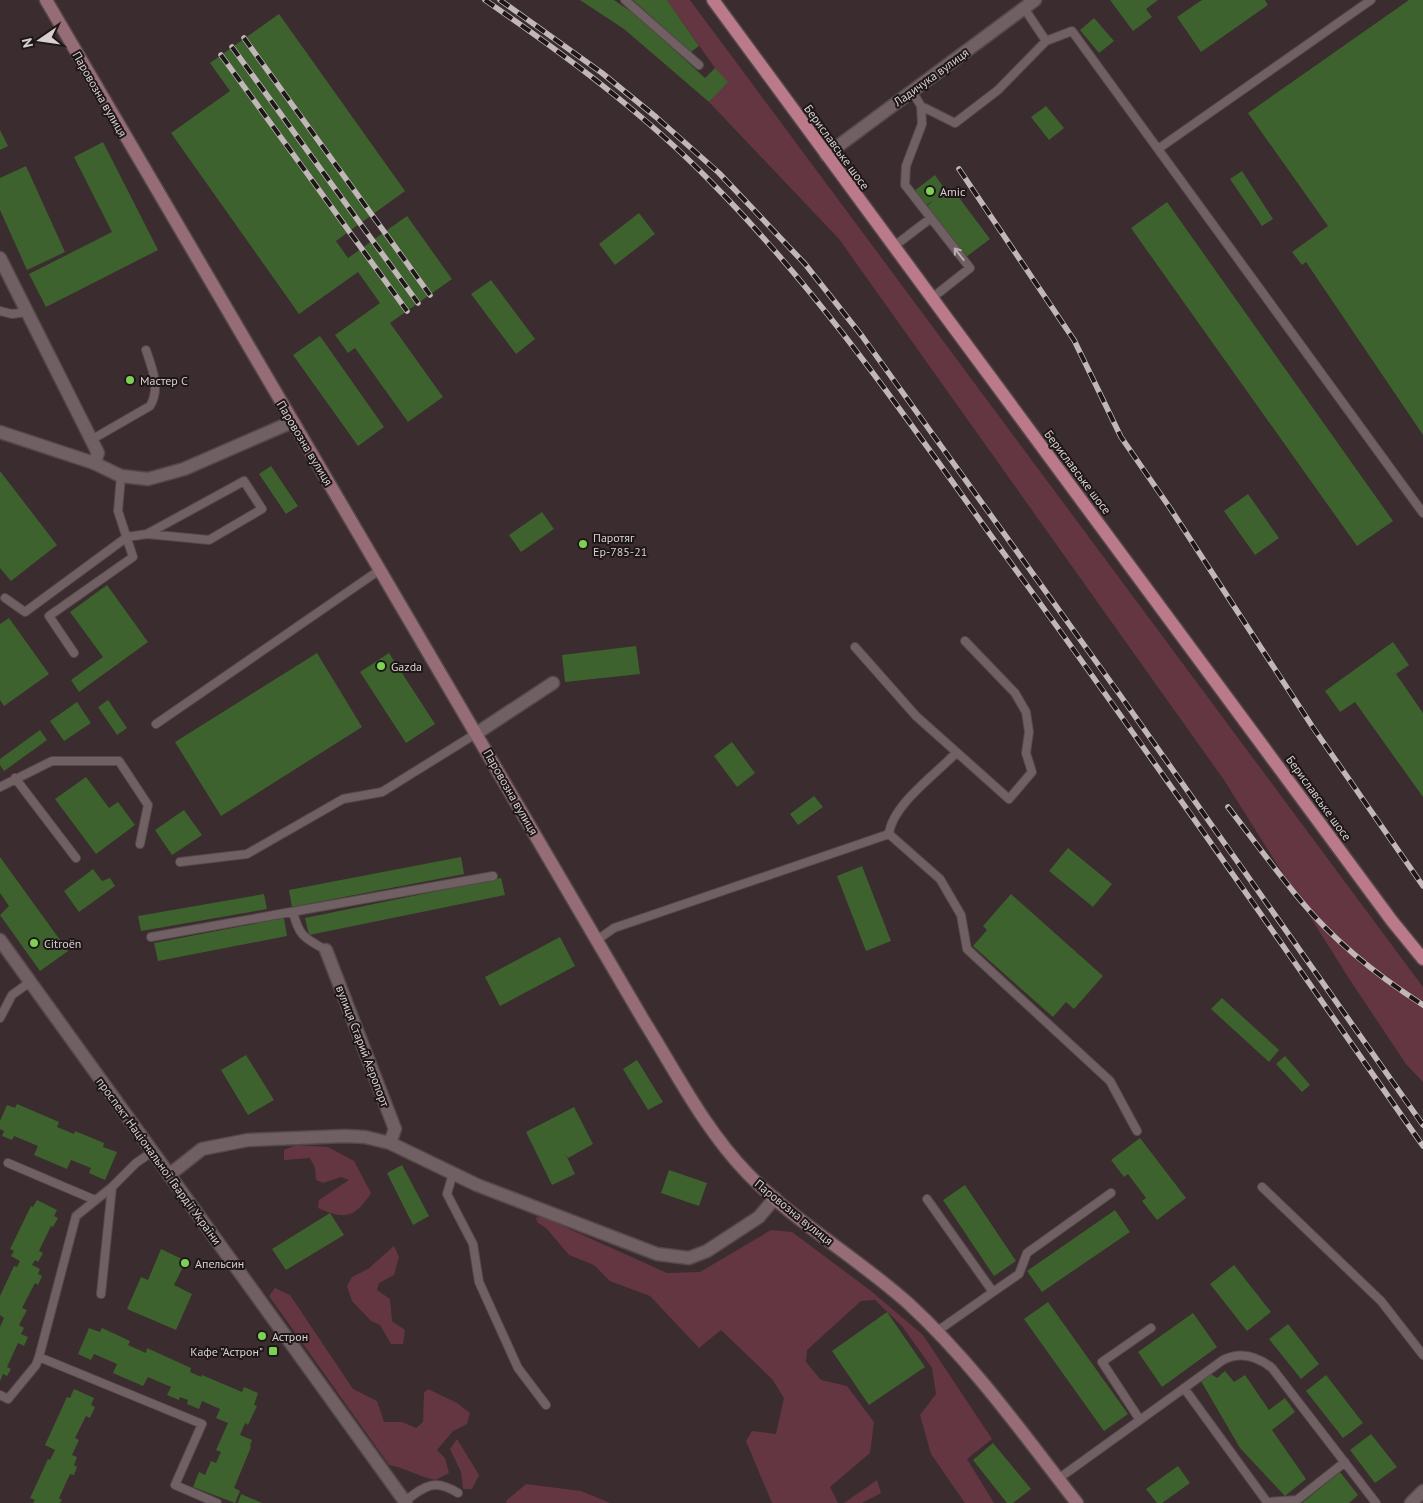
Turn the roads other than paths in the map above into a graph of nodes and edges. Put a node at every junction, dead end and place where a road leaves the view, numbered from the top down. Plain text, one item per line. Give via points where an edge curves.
1 (46, 0) edge
2 (625, 0) edge
3 (713, 0) edge
4 (1035, 0) edge
5 (1370, 0) edge
6 (1024, 8) junction
7 (1046, 40) junction
8 (699, 65) dead end
9 (912, 91) junction
10 (921, 106) junction
11 (1158, 148) junction
12 (826, 155) junction
13 (931, 218) junction
14 (893, 247) junction
15 (0, 258) edge
16 (932, 298) junction
17 (0, 311) edge
18 (27, 312) junction
19 (146, 350) dead end
20 (292, 422) junction
21 (0, 432) edge
22 (92, 440) junction
23 (94, 463) junction
24 (122, 476) junction
25 (1423, 513) edge
26 (147, 534) junction
27 (126, 538) junction
28 (381, 569) junction
29 (5, 598) dead end
30 (965, 641) dead end
31 (855, 647) dead end
32 (74, 653) dead end
33 (553, 683) dead end
34 (156, 724) dead end
35 (476, 733) junction
36 (956, 753) junction
37 (15, 778) junction
38 (0, 787) edge
39 (888, 834) junction
40 (140, 844) dead end
41 (76, 858) dead end
42 (180, 862) dead end
43 (493, 876) dead end
44 (293, 912) junction
45 (151, 937) dead end
46 (0, 940) edge
47 (597, 940) junction
48 (326, 950) joint
49 (1423, 959) edge
50 (30, 982) junction
51 (0, 1018) edge
52 (1137, 1130) dead end
53 (390, 1143) junction
54 (152, 1152) junction
55 (8, 1163) dead end
56 (453, 1173) junction
57 (169, 1175) junction
58 (112, 1187) junction
59 (1262, 1187) dead end
60 (1111, 1193) dead end
61 (775, 1198) junction
62 (927, 1199) dead end
63 (95, 1200) junction
64 (993, 1292) junction
65 (101, 1294) dead end
66 (1150, 1328) dead end
67 (936, 1332) junction
68 (1423, 1355) edge
69 (39, 1357) junction
70 (1184, 1388) junction
71 (0, 1395) edge
72 (546, 1406) dead end
73 (1140, 1420) junction
74 (1345, 1462) junction
75 (1058, 1479) junction
76 (1423, 1491) edge
77 (458, 1493) dead end
78 (405, 1502) edge
79 (217, 1503) edge
80 (1077, 1503) edge
81 (1376, 1503) edge
82 (1411, 1503) edge

1 - 20 main road, Паровозна вулиця
2 - 8 lane
3 - 12 main road, Бериславське шосе
4 - 6 street, Ладичука вулиця
5 - 11 lane
6 - 7 lane
6 - 9 street, Ладичука вулиця
7 - 10 lane via 998,90 955,123
7 - 11 lane via 1072,31
9 - 10 lane
9 - 12 street, Ладичука вулиця
10 - 13 lane via 922,124 906,166 905,185
11 - 25 lane
12 - 14 main road, Бериславське шосе
13 - 14 lane
16 -> 13 lane via 970,268
14 - 16 main road, Бериславське шосе
15 - 18 street
16 - 49 main road, Бериславське шосе
17 - 18 lane via 12,314
18 - 22 street
19 - 22 lane via 156,389 155,398 150,406
20 - 24 street via 184,469 148,479
20 - 28 main road, Паровозна вулиця
21 - 23 street
22 - 23 street via 98,454
23 - 24 street
24 - 27 lane via 118,511
26 - 26 lane via 209,540 262,509 244,481
26 - 27 lane
27 - 29 lane via 25,612
27 - 32 lane via 133,557 49,616
28 - 34 lane
28 - 35 main road, Паровозна вулиця
30 - 36 lane via 1015,692 1026,712 1029,732 1026,753 1032,772 1008,799
31 - 36 lane via 916,716
33 - 35 street
35 - 42 lane via 382,792 343,799 247,854
35 - 47 main road, Паровозна вулиця
36 - 39 lane via 906,803 890,824
37 - 38 lane
37 - 40 lane via 52,761 119,761 148,805
37 - 41 lane
39 - 47 lane via 614,928
39 - 52 lane via 940,879 961,915 967,949 1110,1081
43 - 44 lane
44 - 45 lane
44 - 48 lane via 298,931
46 - 50 street, проспект Національної Гвардії України
47 - 61 main road, Паровозна вулиця via 715,1134 749,1175
48 - 53 street, вулиця Старий Аеропорт via 395,1130
50 - 51 lane via 12,995
50 - 54 street, проспект Національної Гвардії України
53 - 56 street
53 - 57 street via 345,1136 248,1140 202,1149
54 - 57 street, проспект Національної Гвардії України
54 - 58 lane
55 - 63 lane
56 - 61 street via 477,1185 672,1258 689,1258 707,1251 759,1217
56 - 72 lane via 447,1194 474,1244 479,1282 518,1368
57 - 78 street, проспект Національної Гвардії України
58 - 63 lane
58 - 65 lane
59 - 68 lane via 1381,1301
60 - 64 lane via 1026,1253 1019,1274
61 - 67 main road, Паровозна вулиця via 872,1273
62 - 64 lane
63 - 69 lane via 76,1216
64 - 67 lane
66 - 73 lane via 1102,1362
67 - 75 main road, Паровозна вулиця via 968,1365
69 - 71 lane via 8,1399
69 - 79 lane via 202,1424 175,1485
70 - 73 lane
70 - 74 lane via 1234,1355 1246,1355 1264,1362
70 - 74 lane via 1267,1502 1297,1500
73 - 75 lane
74 - 81 lane
75 - 80 main road, Паровозна вулиця
76 - 82 street
77 - 78 lane via 446,1485 427,1485

